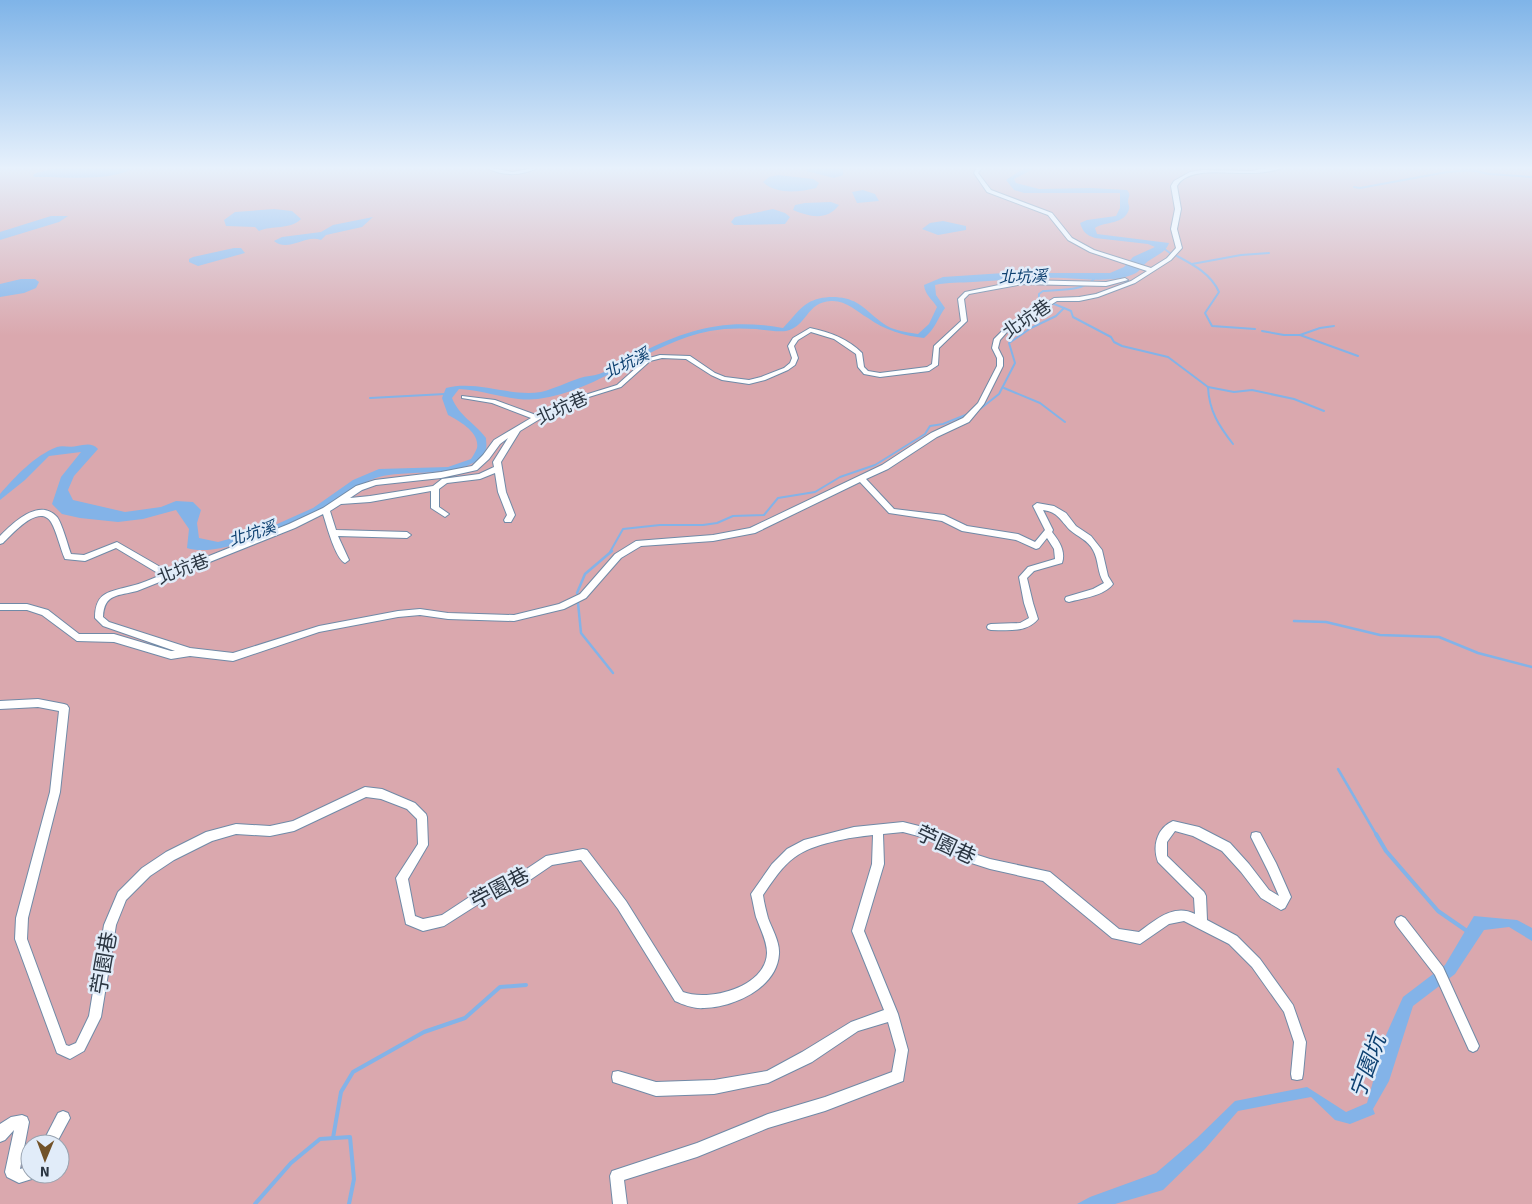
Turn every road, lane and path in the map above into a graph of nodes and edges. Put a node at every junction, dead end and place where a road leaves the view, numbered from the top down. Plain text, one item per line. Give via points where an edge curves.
1 (1057, 223) edge
2 (1175, 223) edge
3 (1150, 270) junction
4 (1142, 276) junction
5 (464, 397) dead end
6 (537, 418) junction
7 (518, 428) junction
8 (497, 469) junction
9 (861, 479) junction
10 (435, 488) junction
11 (339, 501) junction
12 (326, 510) junction
13 (445, 514) dead end
14 (508, 520) dead end
15 (1047, 532) junction
16 (333, 533) junction
17 (407, 535) dead end
18 (0, 541) edge
19 (345, 560) dead end
20 (168, 575) junction
21 (1069, 599) dead end
22 (0, 607) edge
23 (991, 627) dead end
24 (190, 652) junction
25 (0, 705) edge
26 (878, 830) junction
27 (1256, 837) dead end
28 (1401, 922) dead end
29 (1201, 924) junction
30 (892, 1014) junction
31 (1473, 1046) dead end
32 (1297, 1074) dead end
33 (618, 1077) dead end
34 (63, 1118) dead end
35 (54, 1134) edge
36 (0, 1135) edge
37 (20, 1176) edge
38 (620, 1204) edge

1 - 3 street via 1070,239 1092,251
2 - 3 street, 北坑巷 via 1179,248 1169,259
3 - 4 street, 北坑巷
4 - 6 street, 北坑巷 via 1106,284 1023,282 967,293 961,299 964,321 936,347 935,365 929,369 880,375 866,373 861,367 859,353 843,340 810,330 791,346 795,358 793,364 763,379 750,382 731,380 713,374 688,357 662,356 648,360 619,386 561,404
4 - 9 street, 北坑巷 via 1098,295 1056,299 1006,330 997,339 995,348 1000,366 981,404 966,420 934,435
5 - 6 street via 493,401
6 - 7 street, 北坑巷
7 - 8 street via 497,462
7 - 11 street, 北坑巷 via 497,442 474,468 375,483 359,488
8 - 10 street via 480,476 445,481
8 - 14 street via 511,515
9 - 15 street via 892,510 944,518 965,529 1018,537 1036,546
9 - 24 street, 北坑巷 via 752,531 713,538 639,543 618,556 583,596 561,607 514,618 420,612 398,614 319,629 233,657
10 - 11 street
10 - 13 street via 435,508
11 - 12 street, 北坑巷
12 - 16 street
12 - 20 street, 北坑巷
15 - 21 street via 1049,530 1037,506 1063,515 1098,550 1104,577 1109,584 1100,592 1084,593
15 - 23 street via 1060,553 1059,561 1031,569 1023,577 1029,597 1028,607 1034,619 1021,626
16 - 17 street
16 - 19 street
18 - 20 street via 26,516 41,512 50,514 54,519 68,557 85,558 117,545
20 - 24 street, 北坑巷 via 134,589 108,595 99,605 98,618 106,624
22 - 24 street, 北坑巷 via 27,607 45,612 77,636 114,638 171,654
25 - 26 street, 苧園巷 via 38,703 64,708 55,792 22,918 21,939 61,1049 70,1053 80,1047 95,1017 108,934 122,896 146,872 210,836 236,830 294,826 365,792 382,794 411,806 422,817 423,845 402,878 410,920 423,925 444,920 484,894 523,878 550,860 583,854 633,922 679,997 700,1003 748,990 772,962 773,946 757,894 791,853 830,838
26 - 29 street, 苧園巷 via 903,827 923,832 962,855 1046,876 1116,934 1140,938 1166,919 1185,915
26 - 30 street via 878,864 858,931
27 - 29 street via 1285,897 1281,904 1265,894 1226,847 1196,831 1173,826 1161,840 1162,858 1200,896
28 - 31 street via 1439,971
29 - 32 street, 苧園巷 via 1232,940 1256,963 1289,1009 1300,1042
30 - 33 street via 855,1026 768,1077 714,1087 656,1089
30 - 38 street via 902,1050 898,1076 617,1176
34 - 35 street
36 - 37 street via 12,1122 22,1122 12,1172

